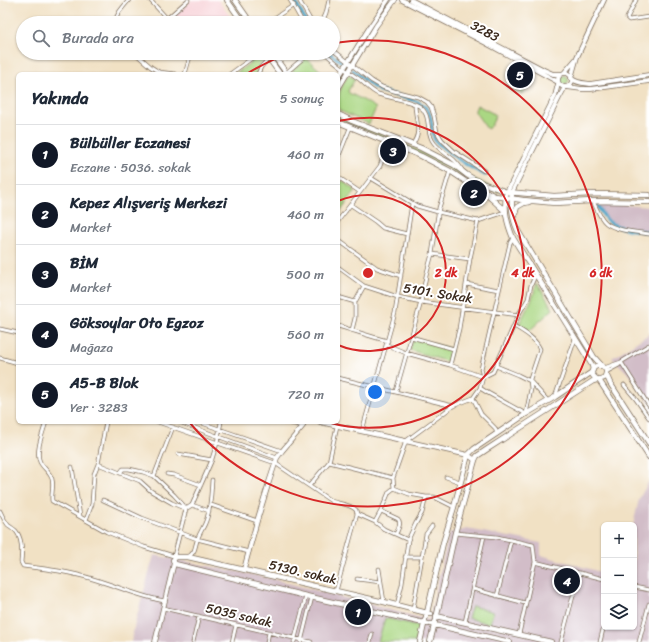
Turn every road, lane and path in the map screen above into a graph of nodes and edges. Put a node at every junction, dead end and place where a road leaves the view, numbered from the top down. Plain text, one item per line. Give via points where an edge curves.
1 (130, 0) edge
2 (150, 0) edge
3 (188, 0) edge
4 (227, 0) edge
5 (235, 0) edge
6 (290, 0) edge
7 (299, 0) edge
8 (329, 0) edge
9 (388, 0) edge
10 (395, 0) edge
11 (402, 0) edge
12 (411, 0) edge
13 (604, 0) edge
14 (636, 0) edge
15 (294, 5) junction
16 (117, 16) edge
17 (164, 16) edge
18 (170, 16) edge
19 (237, 16) edge
20 (246, 16) edge
21 (278, 16) edge
22 (300, 16) edge
23 (308, 16) edge
24 (325, 16) edge
25 (649, 17) edge
26 (340, 55) edge
27 (577, 57) junction
28 (143, 60) edge
29 (190, 60) edge
30 (249, 60) edge
31 (267, 60) edge
32 (270, 60) edge
33 (277, 60) edge
34 (301, 60) edge
35 (332, 60) edge
36 (350, 63) junction
37 (344, 69) junction
38 (157, 72) edge
39 (186, 72) edge
40 (233, 72) edge
41 (259, 72) edge
42 (279, 72) edge
43 (286, 72) edge
44 (288, 72) edge
45 (348, 72) junction
46 (562, 74) junction
47 (340, 75) edge
48 (649, 75) edge
49 (571, 78) junction
50 (649, 81) edge
51 (558, 83) junction
52 (340, 86) edge
53 (566, 87) junction
54 (415, 104) junction
55 (340, 114) edge
56 (340, 123) edge
57 (350, 128) junction
58 (389, 142) junction
59 (412, 144) junction
60 (340, 153) edge
61 (450, 171) junction
62 (484, 172) dead end
63 (467, 175) junction
64 (340, 178) edge
65 (371, 178) junction
66 (481, 190) junction
67 (360, 192) junction
68 (510, 192) junction
69 (649, 195) edge
70 (509, 198) junction
71 (534, 201) junction
72 (592, 201) junction
73 (649, 202) edge
74 (412, 203) junction
75 (351, 205) junction
76 (438, 212) junction
77 (505, 212) junction
78 (340, 219) edge
79 (514, 220) junction
80 (478, 221) junction
81 (407, 234) junction
82 (649, 234) edge
83 (513, 238) junction
84 (340, 241) edge
85 (432, 254) junction
86 (470, 259) junction
87 (340, 268) edge
88 (536, 274) junction
89 (401, 276) junction
90 (466, 284) junction
91 (364, 286) junction
92 (499, 290) junction
93 (398, 297) junction
94 (340, 298) edge
95 (355, 302) junction
96 (421, 302) junction
97 (462, 308) junction
98 (494, 311) junction
99 (519, 315) junction
100 (514, 326) junction
101 (340, 327) edge
102 (0, 329) edge
103 (352, 330) junction
104 (16, 333) edge
105 (411, 337) junction
106 (575, 339) junction
107 (387, 343) junction
108 (649, 345) edge
109 (454, 349) junction
110 (406, 353) junction
111 (0, 358) edge
112 (16, 362) edge
113 (621, 362) junction
114 (450, 366) junction
115 (496, 366) junction
116 (605, 370) junction
117 (592, 371) junction
118 (483, 377) junction
119 (340, 378) edge
120 (598, 379) junction
121 (531, 383) junction
122 (624, 385) dead end
123 (375, 387) junction
124 (480, 388) junction
125 (396, 391) junction
126 (555, 397) junction
127 (473, 398) junction
128 (548, 401) junction
129 (453, 406) junction
130 (649, 406) edge
131 (526, 414) junction
132 (649, 418) edge
133 (45, 424) edge
134 (106, 424) edge
135 (164, 424) edge
136 (185, 424) edge
137 (204, 424) edge
138 (221, 424) edge
139 (304, 424) edge
140 (328, 424) edge
141 (337, 426) junction
142 (173, 427) junction
143 (220, 430) junction
144 (362, 431) junction
145 (497, 434) junction
146 (218, 436) junction
147 (406, 441) junction
148 (217, 443) junction
149 (649, 444) edge
150 (282, 451) junction
151 (178, 454) dead end
152 (468, 455) junction
153 (649, 457) edge
154 (277, 458) junction
155 (212, 460) junction
156 (475, 460) junction
157 (329, 462) junction
158 (275, 463) junction
159 (98, 464) junction
160 (72, 467) dead end
161 (144, 472) junction
162 (120, 473) junction
163 (167, 474) dead end
164 (154, 476) junction
165 (446, 477) dead end
166 (393, 478) junction
167 (140, 480) junction
168 (212, 480) dead end
169 (460, 482) junction
170 (201, 484) junction
171 (309, 486) junction
172 (394, 488) junction
173 (426, 497) junction
174 (103, 500) dead end
175 (192, 505) junction
176 (211, 505) junction
177 (454, 507) junction
178 (186, 509) junction
179 (0, 511) edge
180 (209, 511) junction
181 (381, 511) junction
182 (357, 514) junction
183 (80, 516) junction
184 (86, 520) junction
185 (257, 521) junction
186 (375, 522) junction
187 (432, 526) dead end
188 (179, 532) junction
189 (455, 533) junction
190 (396, 534) junction
191 (484, 536) junction
192 (197, 539) junction
193 (408, 540) junction
194 (511, 540) junction
195 (249, 552) junction
196 (175, 556) junction
197 (188, 557) junction
198 (405, 557) junction
199 (422, 557) junction
200 (535, 562) junction
201 (174, 563) junction
202 (379, 569) dead end
203 (244, 570) junction
204 (579, 573) junction
205 (601, 578) edge
206 (357, 579) dead end
207 (381, 582) junction
208 (637, 588) edge
209 (473, 590) junction
210 (649, 590) edge
211 (336, 591) junction
212 (306, 596) junction
213 (497, 596) junction
214 (312, 597) junction
215 (164, 601) junction
216 (384, 602) junction
217 (526, 603) junction
218 (649, 604) edge
219 (397, 605) junction
220 (163, 608) junction
221 (413, 609) junction
222 (199, 616) junction
223 (431, 619) junction
224 (465, 622) junction
225 (236, 625) junction
226 (603, 630) edge
227 (269, 632) junction
228 (372, 634) dead end
229 (519, 634) junction
230 (295, 640) edge
231 (301, 641) edge
232 (155, 642) edge
233 (193, 642) edge
234 (232, 642) edge
235 (267, 642) edge
236 (311, 642) edge
237 (370, 642) edge
238 (420, 642) edge
239 (430, 642) edge
240 (510, 642) edge
241 (551, 642) edge
242 (560, 642) edge
243 (600, 642) edge
244 (639, 642) edge

1 - 16 street
2 - 17 street
3 - 18 street
4 - 19 main road
5 - 20 main road
6 - 15 street
7 - 23 street
8 - 24 street
9 - 36 street
10 - 36 street
11 - 51 street, 3283
12 - 46 street, 3283 via 552,74
13 - 27 street
14 - 25 street via 629,20
15 - 21 street
15 - 22 street
26 - 36 street
27 - 46 street
27 - 49 street
28 - 38 street
29 - 39 street
30 - 40 street
31 - 41 street
32 - 42 main road
33 - 43 main road
34 - 44 street
35 - 37 street
36 - 37 street
36 - 45 street
36 - 62 street via 382,87 427,102 442,140
37 - 45 street
37 - 47 street
45 - 52 street
45 - 54 street via 376,93
46 - 49 street
46 - 51 street via 558,77
48 - 49 street via 590,84 576,82
49 - 53 street via 571,84
50 - 53 street via 591,89
51 - 53 street
51 - 68 street
53 - 68 street
54 - 59 street via 418,131
54 - 63 street via 426,115 436,146
55 - 59 main road
56 - 57 main road
57 - 58 main road
57 - 60 street
58 - 61 main road
58 - 65 street via 380,166
59 - 63 main road via 454,165
61 - 66 main road
61 - 76 street
63 - 68 main road via 491,187
64 - 67 street
65 - 67 street
65 - 74 street
66 - 70 main road
66 - 77 main road
67 - 75 street
68 - 69 main road via 554,196
68 - 70 main road
70 - 71 main road
70 - 77 main road
70 - 79 main road
71 - 72 main road
71 - 79 main road via 516,207
72 - 73 main road
72 - 82 street via 606,223 621,229
74 - 76 street
74 - 81 street
75 - 78 street
75 - 81 street via 383,228
76 - 80 street
76 - 85 street
77 - 80 street
77 - 83 main road
79 - 116 main road via 518,231 594,357
80 - 86 street
81 - 89 street
83 - 88 main road
83 - 92 street
84 - 89 street via 377,268
85 - 86 street
85 - 96 street
86 - 90 street
87 - 91 street, 5101. Sokak
88 - 99 street via 528,299
88 - 106 main road
89 - 93 street
90 - 92 street
90 - 97 street
91 - 93 street, 5101. Sokak
91 - 95 street
92 - 98 street
93 - 96 street, 5101. Sokak
93 - 107 street
94 - 95 street
95 - 103 street
96 - 97 street, 5101. Sokak
96 - 105 street
97 - 98 street, 5101. Sokak
97 - 109 street
98 - 99 street, 5101. Sokak
98 - 118 street via 481,369
99 - 100 street
100 - 115 street
100 - 121 street via 527,334 540,349
101 - 103 street
102 - 104 street
103 - 107 street
105 - 109 street
105 - 110 street
106 - 117 main road via 592,365
106 - 126 street
107 - 110 street
107 - 123 street
108 - 113 street
109 - 114 street
110 - 114 street
110 - 125 street
111 - 112 street
113 - 116 street
113 - 130 street
114 - 118 street
115 - 118 street via 493,372
115 - 121 street
116 - 117 main road via 596,366
116 - 120 main road via 604,378
116 - 149 main road via 610,383
117 - 120 main road via 593,376
117 - 126 main road
118 - 124 street
119 - 123 street
120 - 153 main road
120 - 156 main road via 486,450
121 - 128 street
121 - 131 street
122 - 132 street
123 - 125 street
123 - 144 street
124 - 127 street
124 - 131 street
125 - 129 street
126 - 128 main road
127 - 129 street
127 - 145 street via 481,414
128 - 131 main road
129 - 147 street
131 - 145 main road
133 - 183 street via 38,455 39,461 52,477 52,501
134 - 159 street
135 - 142 street
136 - 146 street
137 - 143 street
138 - 143 street
139 - 150 street
140 - 141 street
141 - 144 street
141 - 157 street
142 - 148 street
142 - 164 street
143 - 146 street
143 - 150 street
144 - 147 street
145 - 152 main road
146 - 148 street
146 - 154 street
147 - 152 street
147 - 166 street
148 - 155 street
148 - 158 street
150 - 154 street
151 - 155 street
152 - 156 street
152 - 169 main road
154 - 158 street
155 - 170 street
156 - 189 main road
157 - 166 street
157 - 171 street
158 - 171 street
158 - 185 street
159 - 162 street
159 - 184 street via 94,474 92,504
160 - 183 street
161 - 162 street via 123,469
161 - 164 street
161 - 167 street
162 - 167 street
163 - 170 street
164 - 178 street
165 - 169 street
166 - 172 street
167 - 178 street via 151,491
168 - 176 street
169 - 177 main road
170 - 175 street
171 - 182 street via 331,501 353,506
172 - 173 street
172 - 181 street via 389,492
173 - 177 street via 434,497
173 - 193 street via 422,513
174 - 188 street
175 - 178 street
175 - 180 street
176 - 180 street
176 - 185 street
177 - 223 main road via 443,543
178 - 188 street
179 - 215 street via 19,536 23,566 94,579
180 - 192 street
181 - 186 street
181 - 190 street via 400,521
182 - 186 street
182 - 211 street
183 - 184 street
184 - 196 street via 107,532 144,547
185 - 195 street
186 - 190 street
187 - 199 street via 426,534
188 - 192 street
188 - 196 street
189 - 191 street
189 - 223 main road
190 - 193 street
191 - 194 street
191 - 209 street
192 - 195 street
192 - 197 street via 195,549
193 - 198 street
194 - 200 street via 534,545
194 - 213 street
195 - 203 street
196 - 197 main road, 5130. sokak
196 - 201 main road
197 - 203 main road, 5130. sokak
198 - 199 street
198 - 219 street
199 - 221 street
200 - 204 street
200 - 217 street
201 - 212 main road
201 - 215 street
202 - 207 street
203 - 211 main road, 5130. sokak
204 - 205 street
204 - 242 street
206 - 207 street
207 - 216 street
208 - 210 street
209 - 213 street
209 - 224 street
211 - 216 main road, 5130. sokak
212 - 214 main road
212 - 230 street
213 - 217 street
214 - 223 main road
214 - 231 street
215 - 220 street
216 - 219 main road, 5130. sokak
217 - 229 street
218 - 244 street
219 - 221 main road, 5130. sokak
220 - 222 street, 5035 sokak
220 - 232 street
221 - 223 main road, 5130. sokak
222 - 225 street, 5035 sokak
222 - 233 street
223 - 224 main road, 5130. sokak
223 - 238 main road
223 - 239 main road
223 - 240 main road
224 - 229 main road, 5130. sokak
225 - 227 street, 5035 sokak
225 - 234 street
226 - 243 street
227 - 230 street, 5035 sokak
227 - 235 street
228 - 237 street
229 - 241 main road, 5130. sokak
230 - 231 street, 5035 sokak
231 - 236 street, 5035 sokak

